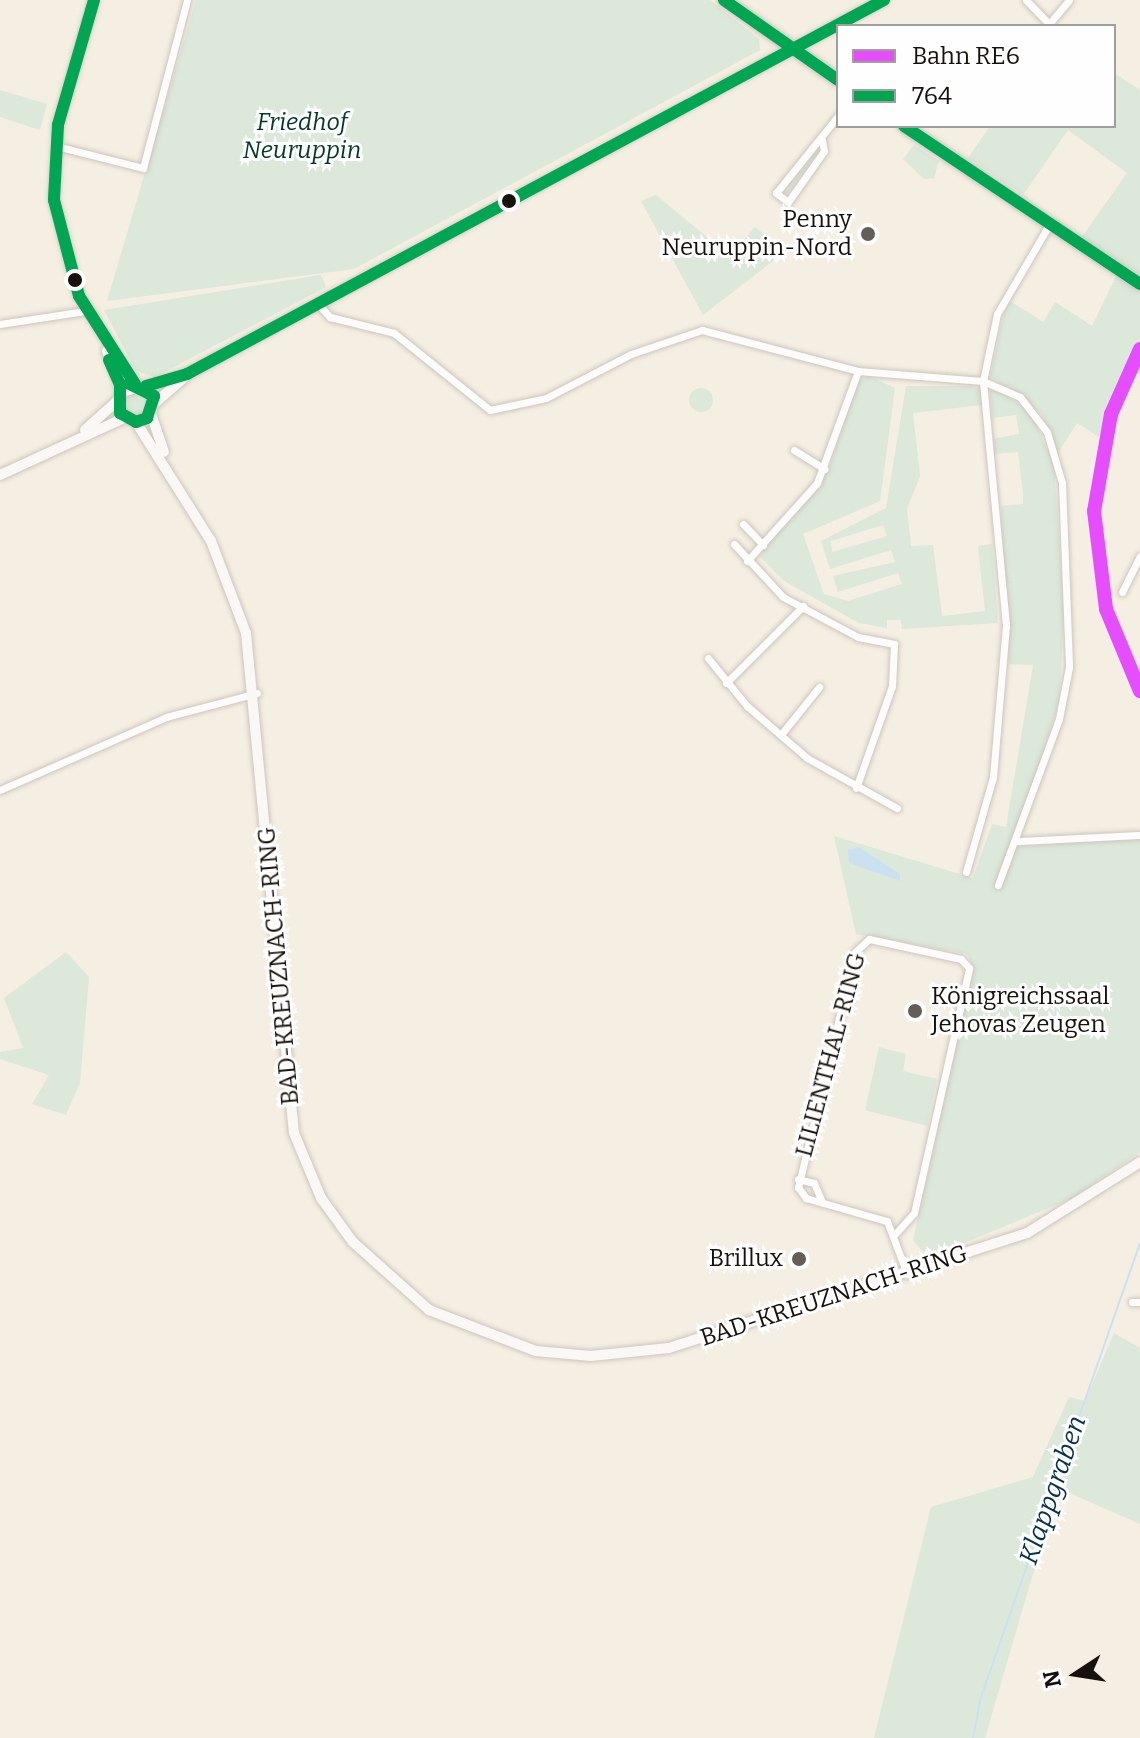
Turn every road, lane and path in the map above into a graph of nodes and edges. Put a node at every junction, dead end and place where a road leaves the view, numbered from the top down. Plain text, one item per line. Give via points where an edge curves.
1 (94, 0) edge
2 (187, 0) edge
3 (724, 0) edge
4 (884, 0) edge
5 (1026, 0) edge
6 (1069, 0) edge
7 (840, 24) edge
8 (836, 26) edge
9 (792, 50) junction
10 (836, 79) edge
11 (836, 119) edge
12 (907, 128) edge
13 (822, 140) junction
14 (54, 145) junction
15 (1049, 225) junction
16 (1140, 284) edge
17 (316, 302) junction
18 (85, 311) junction
19 (0, 324) edge
20 (105, 346) junction
21 (858, 371) junction
22 (187, 374) junction
23 (983, 381) junction
24 (140, 385) junction
25 (118, 397) junction
26 (153, 408) junction
27 (124, 418) junction
28 (136, 422) junction
29 (83, 431) junction
30 (794, 450) dead end
31 (165, 458) junction
32 (825, 469) junction
33 (0, 475) edge
34 (743, 524) dead end
35 (734, 544) dead end
36 (763, 545) junction
37 (1140, 556) edge
38 (747, 561) junction
39 (1122, 592) dead end
40 (803, 606) junction
41 (708, 658) dead end
42 (726, 683) junction
43 (819, 687) dead end
44 (257, 693) junction
45 (783, 732) junction
46 (856, 788) junction
47 (0, 790) edge
48 (897, 808) dead end
49 (1140, 835) edge
50 (1018, 841) junction
51 (966, 872) dead end
52 (998, 885) dead end
53 (1140, 1162) edge
54 (798, 1179) junction
55 (822, 1202) junction
56 (895, 1234) junction
57 (908, 1274) junction

1 - 14 main road
2 - 14 street via 143,168
3 - 9 main road
4 - 7 main road
5 - 6 street via 1049,24
8 - 9 main road
9 - 10 main road
9 - 17 main road
11 - 13 street
12 - 15 main road
13 - 13 street via 812,142 776,193 788,202 824,151
14 - 18 main road via 57,227
15 - 16 main road
15 - 23 street via 997,314
17 - 21 street via 330,317 394,333 490,410 546,398 697,330 724,330
17 - 22 main road
18 - 19 street
18 - 20 main road
20 - 24 main road, BAD-KREUZNACH-RING
20 - 25 main road
21 - 23 street
21 - 32 street
22 - 24 main road
22 - 26 main road
23 - 50 street via 1020,397 1035,414 1062,483 1069,667
23 - 51 street via 1006,625 993,777
24 - 25 main road
24 - 26 main road, BAD-KREUZNACH-RING
25 - 27 main road
25 - 29 main road
26 - 28 main road
26 - 31 main road, BAD-KREUZNACH-RING
27 - 28 main road
27 - 29 main road
28 - 31 main road, BAD-KREUZNACH-RING
29 - 33 main road
30 - 32 street
31 - 44 main road, BAD-KREUZNACH-RING via 233,588
32 - 36 street
34 - 36 street
35 - 38 street
36 - 38 street
37 - 39 street
38 - 40 street via 772,590
40 - 42 street
40 - 46 street via 858,637 894,644 892,686
41 - 42 street
42 - 45 street
43 - 45 street
44 - 47 street via 166,717
44 - 57 main road, BAD-KREUZNACH-RING via 294,1133 321,1198 388,1279 483,1336 591,1356 669,1348
45 - 46 street
46 - 48 street
49 - 50 street
50 - 52 street
53 - 57 main road, BAD-KREUZNACH-RING via 1027,1233
54 - 55 street, LILIENTHAL-RING via 814,1183
54 - 55 street, LILIENTHAL-RING via 799,1192
54 - 56 street, LILIENTHAL-RING via 861,942 961,959 967,980 914,1213
55 - 56 street, LILIENTHAL-RING via 887,1221
56 - 57 street

